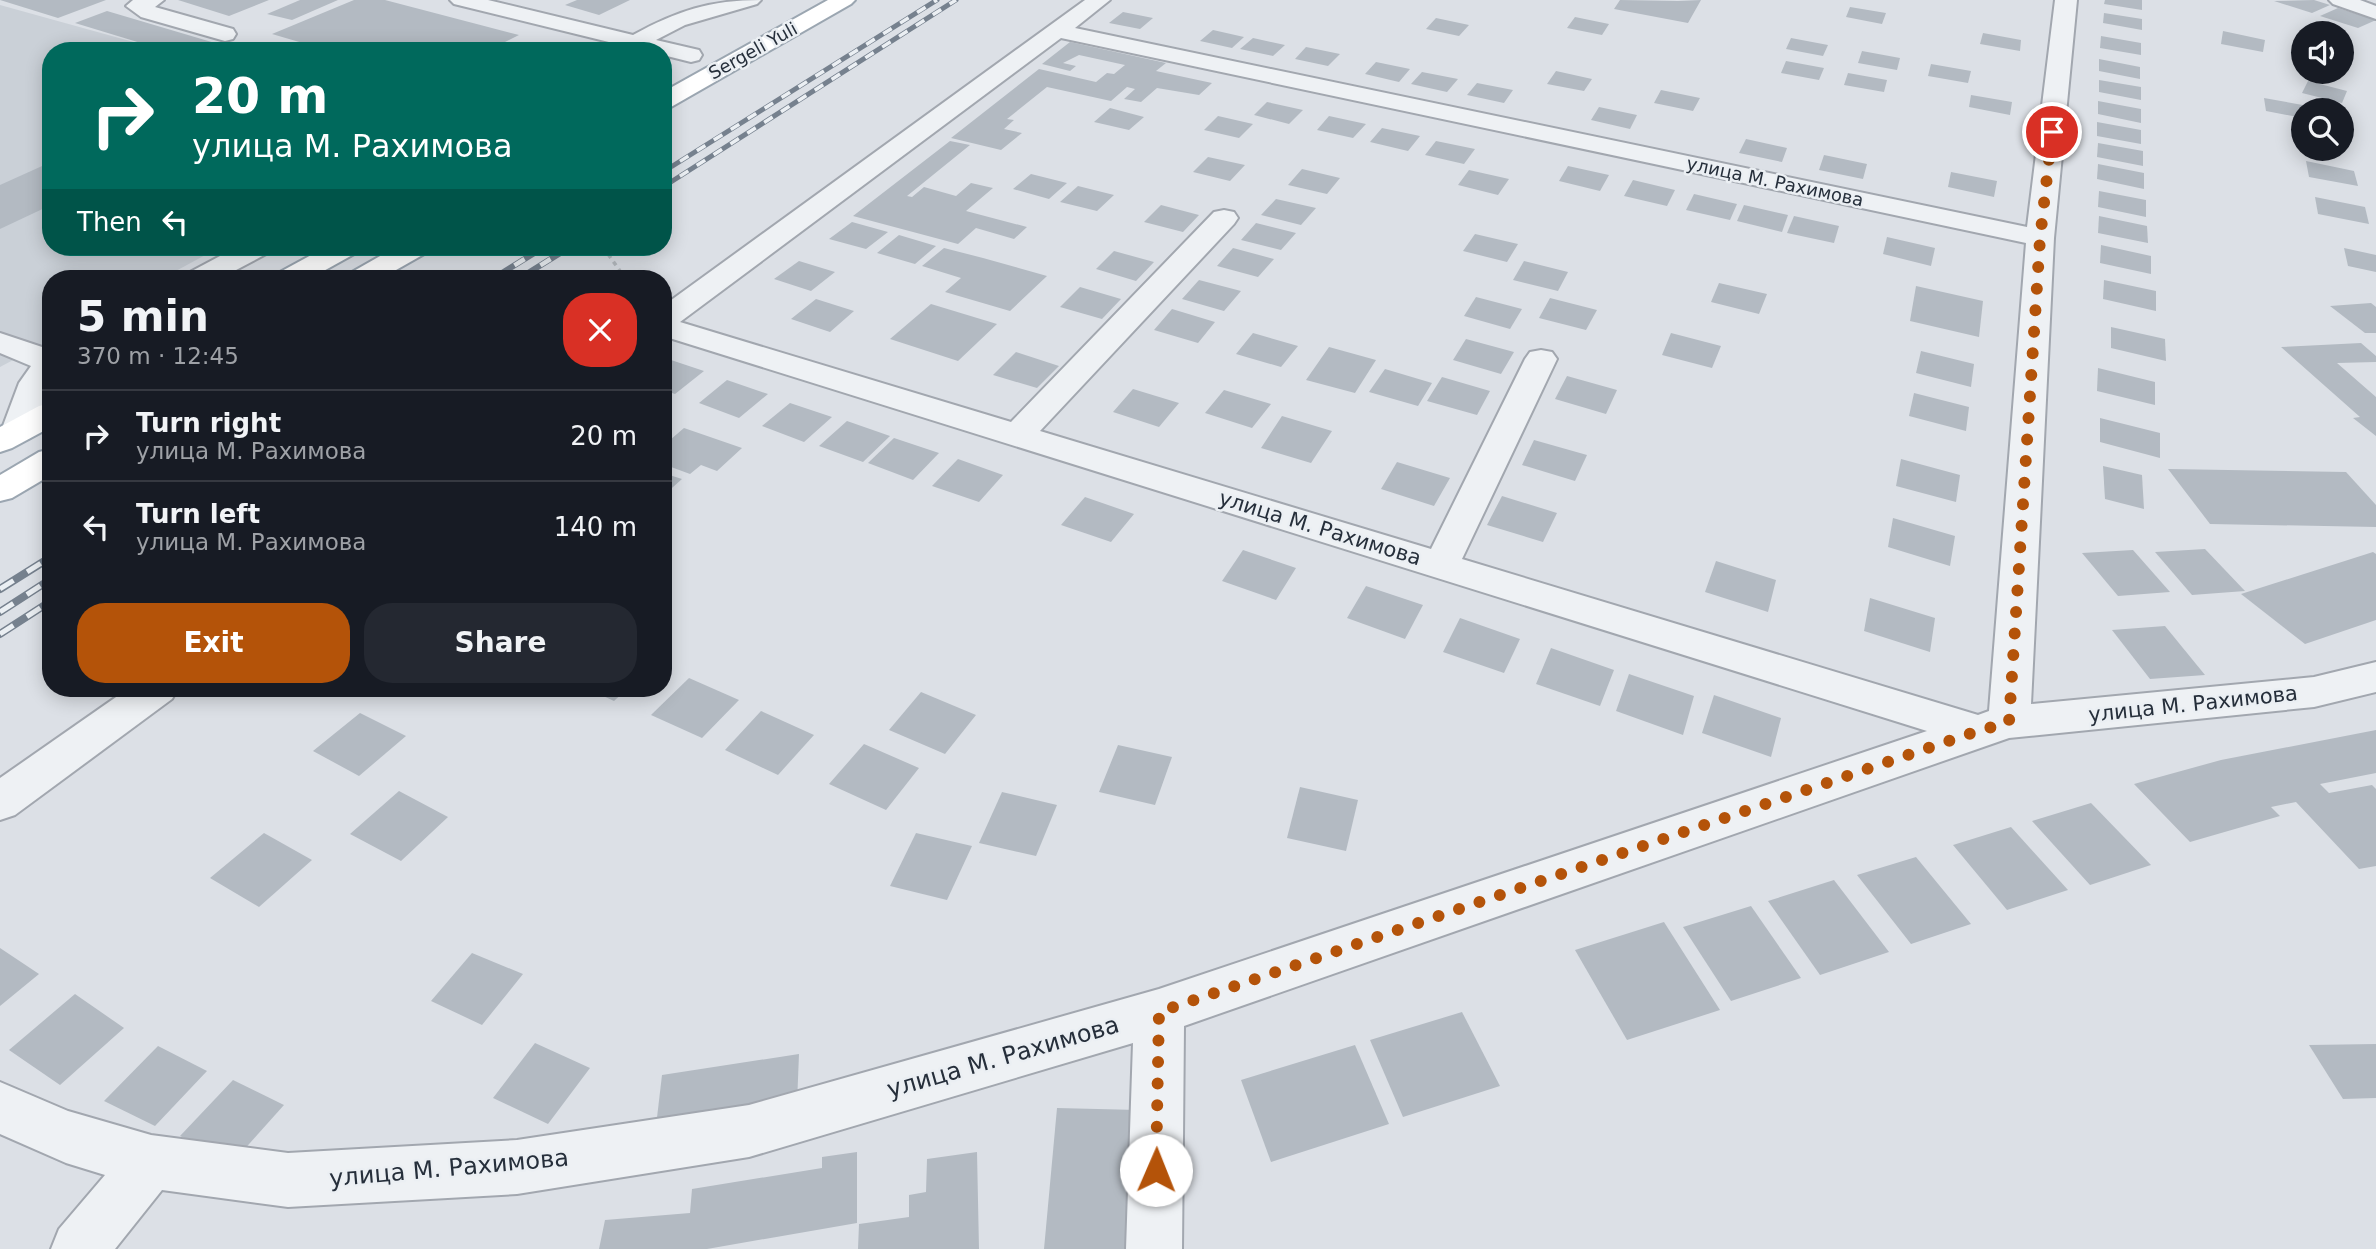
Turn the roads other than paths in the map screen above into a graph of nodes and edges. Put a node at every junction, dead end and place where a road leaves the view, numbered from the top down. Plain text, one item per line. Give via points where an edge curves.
1 (153, 0) edge
2 (461, 0) edge
3 (711, 0) edge
4 (750, 0) edge
5 (844, 0) edge
6 (1099, 0) edge
7 (2066, 0) edge
8 (2340, 0) edge
9 (769, 12) dead end
10 (2376, 13) edge
11 (677, 20) junction
12 (747, 25) dead end
13 (1057, 31) junction
14 (225, 34) dead end
15 (609, 42) edge
16 (636, 42) edge
17 (713, 43) dead end
18 (672, 53) edge
19 (691, 55) junction
20 (672, 66) edge
21 (672, 97) edge
22 (1224, 218) dead end
23 (2040, 239) junction
24 (241, 256) edge
25 (330, 256) edge
26 (400, 256) edge
27 (215, 270) edge
28 (304, 270) edge
29 (376, 270) edge
30 (672, 313) edge
31 (672, 329) edge
32 (0, 342) edge
33 (42, 357) edge
34 (1542, 359) dead end
35 (42, 372) edge
36 (42, 418) edge
37 (1017, 435) junction
38 (9, 436) edge
39 (42, 465) edge
40 (0, 490) edge
41 (1441, 565) junction
42 (2376, 677) edge
43 (146, 697) edge
44 (1993, 727) junction
45 (0, 802) edge
46 (1159, 1012) junction
47 (0, 1108) edge
48 (151, 1162) junction
49 (79, 1249) edge
50 (1154, 1249) edge

1 - 14 street via 137,6
2 - 15 street
3 - 11 street
4 - 11 street
5 - 21 main road, Sergeli Yuli
6 - 13 street
7 - 23 street
8 - 10 street
9 - 12 main road, Sergeli Yuli
11 - 16 street
13 - 23 street, улица М. Рахимова
13 - 30 street
17 - 19 main road, Sergeli Yuli
18 - 19 street
19 - 20 main road, Sergeli Yuli
22 - 37 street
23 - 44 street
24 - 27 street
25 - 28 main road
26 - 29 main road
31 - 37 street, улица М. Рахимова
32 - 33 street
34 - 41 street
35 - 38 street
36 - 38 main road
37 - 41 street, улица М. Рахимова
39 - 40 main road
41 - 44 street, улица М. Рахимова
42 - 44 street, улица М. Рахимова via 2314,692
43 - 45 street
44 - 46 street, улица М. Рахимова
46 - 48 street, улица М. Рахимова via 749,1131 517,1167 288,1180
46 - 50 street
47 - 48 street, улица М. Рахимова via 66,1137
48 - 49 street

